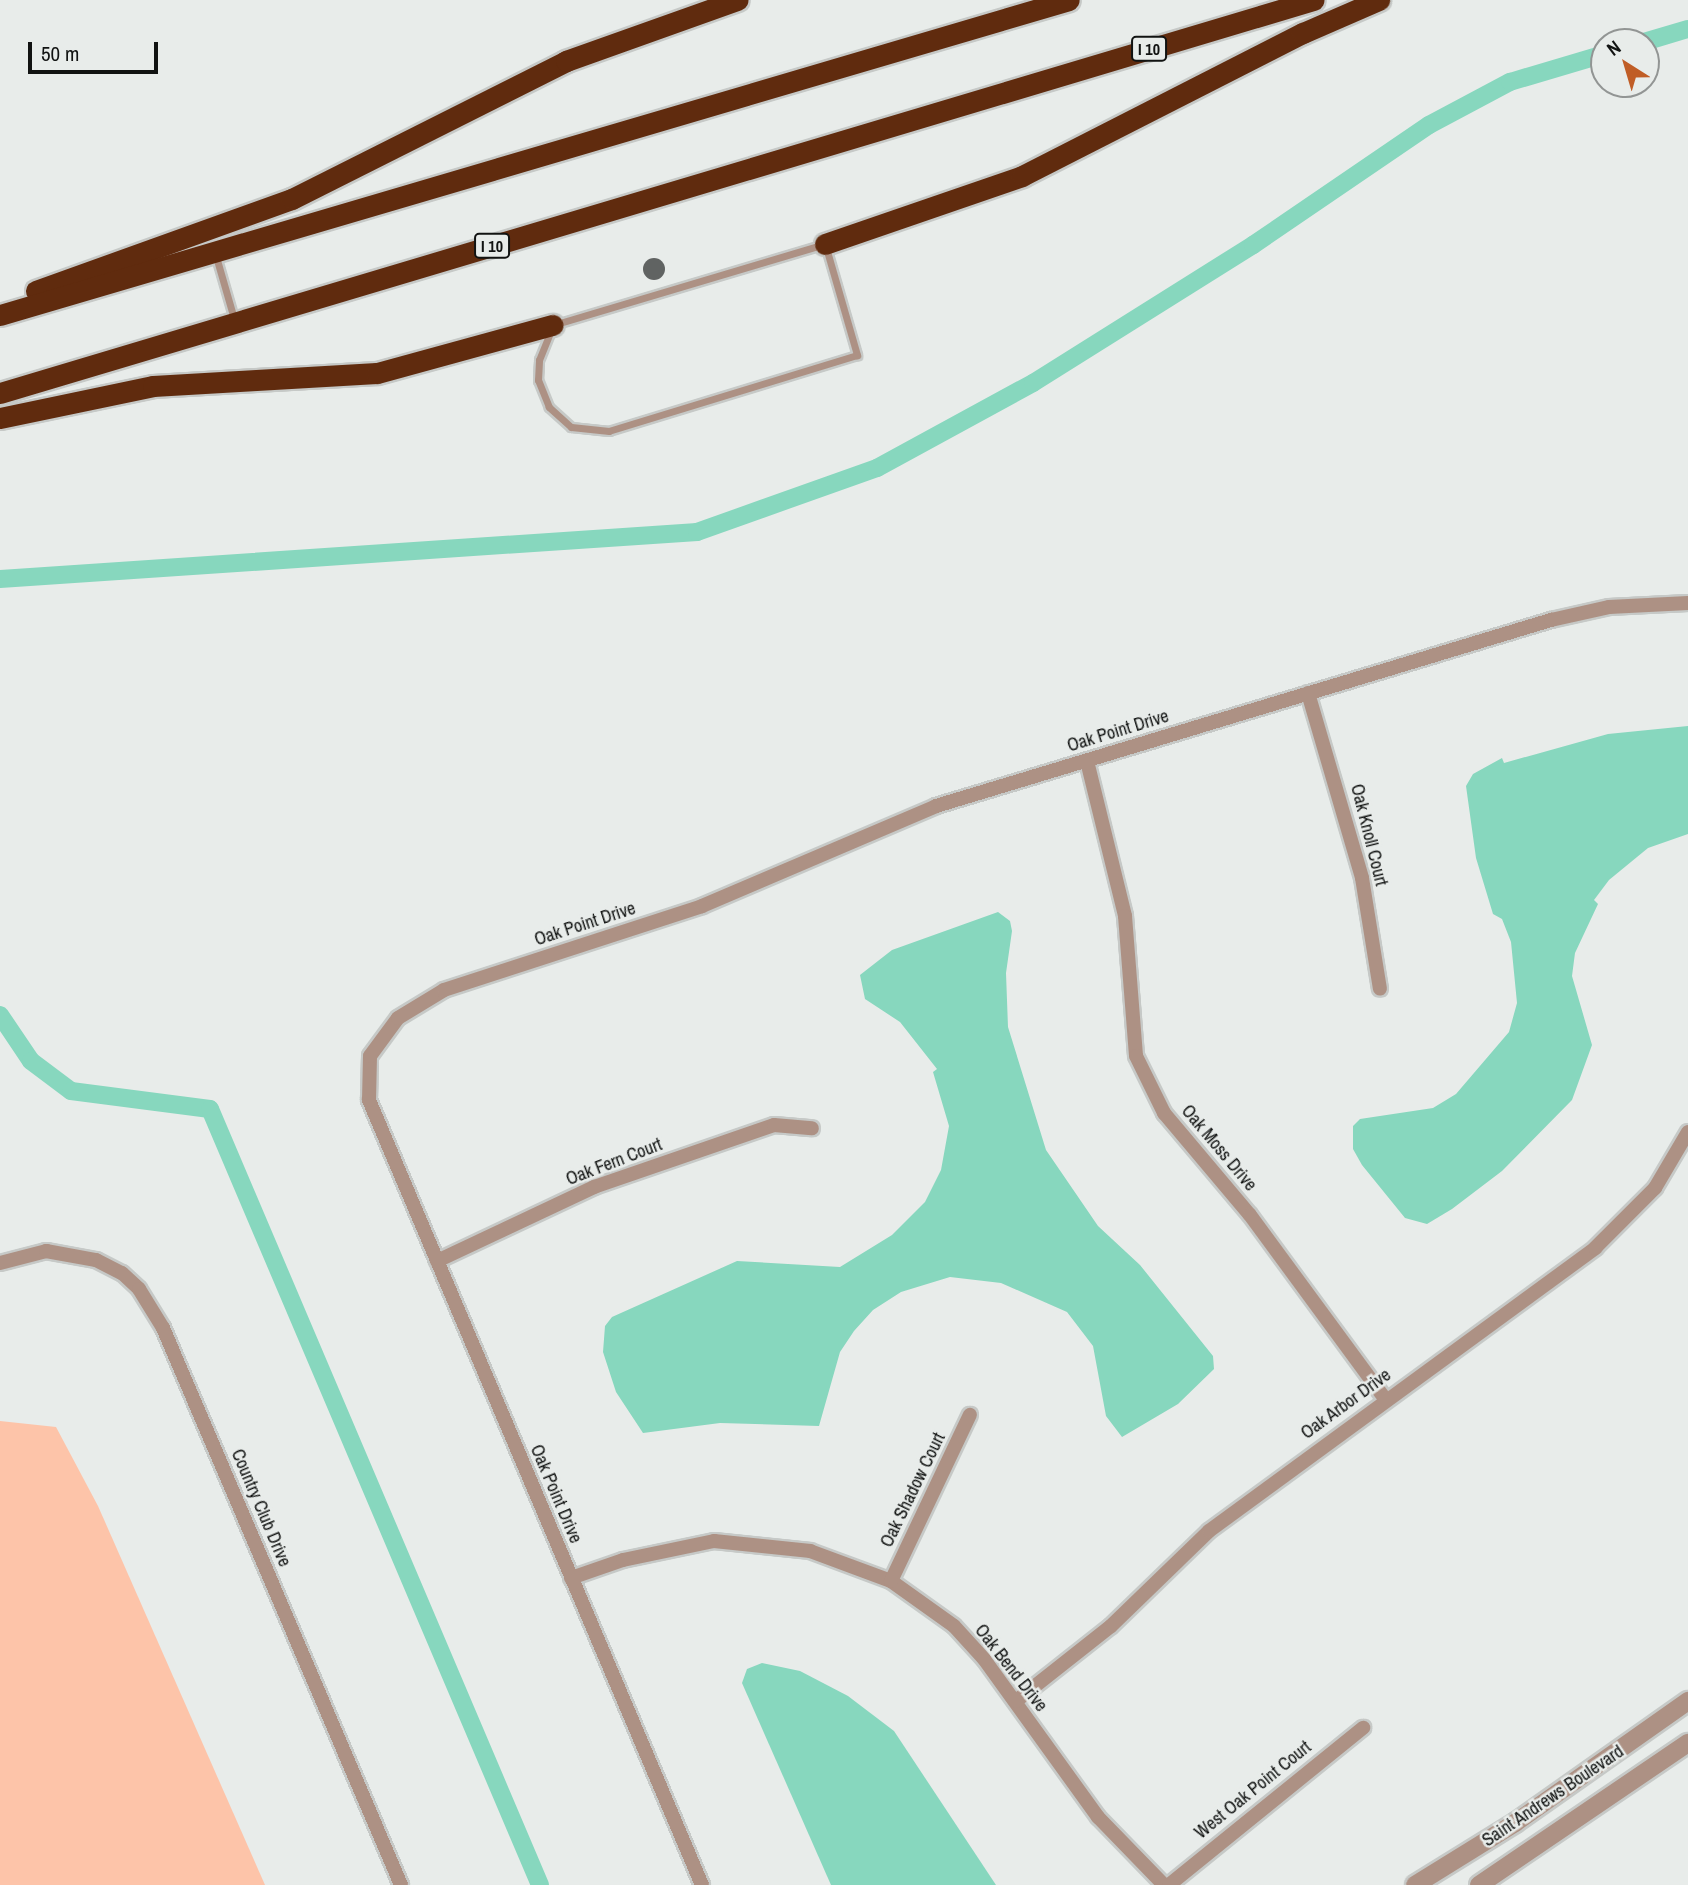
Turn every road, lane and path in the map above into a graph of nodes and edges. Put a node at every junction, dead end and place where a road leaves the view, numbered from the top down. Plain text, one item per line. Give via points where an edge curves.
1 (737, 0) edge
2 (1069, 0) edge
3 (1313, 0) edge
4 (1379, 0) edge
5 (825, 244) junction
6 (215, 253) junction
7 (0, 303) edge
8 (0, 315) edge
9 (236, 323) junction
10 (553, 325) junction
11 (0, 393) edge
12 (0, 418) edge
13 (1688, 603) edge
14 (1308, 693) junction
15 (1087, 761) junction
16 (1380, 989) dead end
17 (812, 1128) dead end
18 (1686, 1140) edge
19 (437, 1261) junction
20 (0, 1263) edge
21 (1385, 1399) junction
22 (970, 1415) dead end
23 (571, 1578) junction
24 (891, 1581) junction
25 (1016, 1701) junction
26 (1688, 1701) edge
27 (1363, 1728) dead end
28 (1688, 1743) edge
29 (401, 1885) edge
30 (702, 1885) edge
31 (1167, 1885) edge
32 (1415, 1885) edge
33 (1479, 1885) edge

1 - 7 highway via 566,61 292,199
2 - 6 highway
3 - 9 highway, I 10
4 - 5 highway via 1303,33 1023,176
5 - 10 lane
5 - 10 lane via 857,355 626,426 590,431 556,416 538,380 539,360
6 - 8 highway
6 - 9 lane
9 - 11 highway, I 10
10 - 12 highway via 377,373 153,386
13 - 14 street, Oak Point Drive via 1609,607 1551,620
14 - 15 street, Oak Point Drive
14 - 16 street, Oak Knoll Court via 1362,878
15 - 19 street, Oak Point Drive via 936,806 702,906 444,990 398,1018 370,1056 369,1100
15 - 21 street, Oak Moss Drive via 1125,916 1136,1056 1164,1113 1250,1215
17 - 19 street, Oak Fern Court via 774,1125 594,1187
18 - 21 street, Oak Arbor Drive via 1655,1188 1595,1248
19 - 23 street, Oak Point Drive
20 - 29 street, Country Club Drive via 46,1251 83,1258 122,1273 139,1289 163,1328
21 - 25 street, Oak Arbor Drive via 1209,1531 1111,1626
22 - 24 street, Oak Shadow Court
23 - 24 street, Oak Bend Drive via 648,1553 713,1541 810,1551
23 - 30 street, Oak Point Drive
24 - 25 street, Oak Bend Drive via 954,1626
25 - 31 street, Oak Bend Drive via 1098,1817
26 - 32 street, Saint Andrews Boulevard via 1515,1823
27 - 31 street, West Oak Point Court
28 - 33 street, Saint Andrews Boulevard

